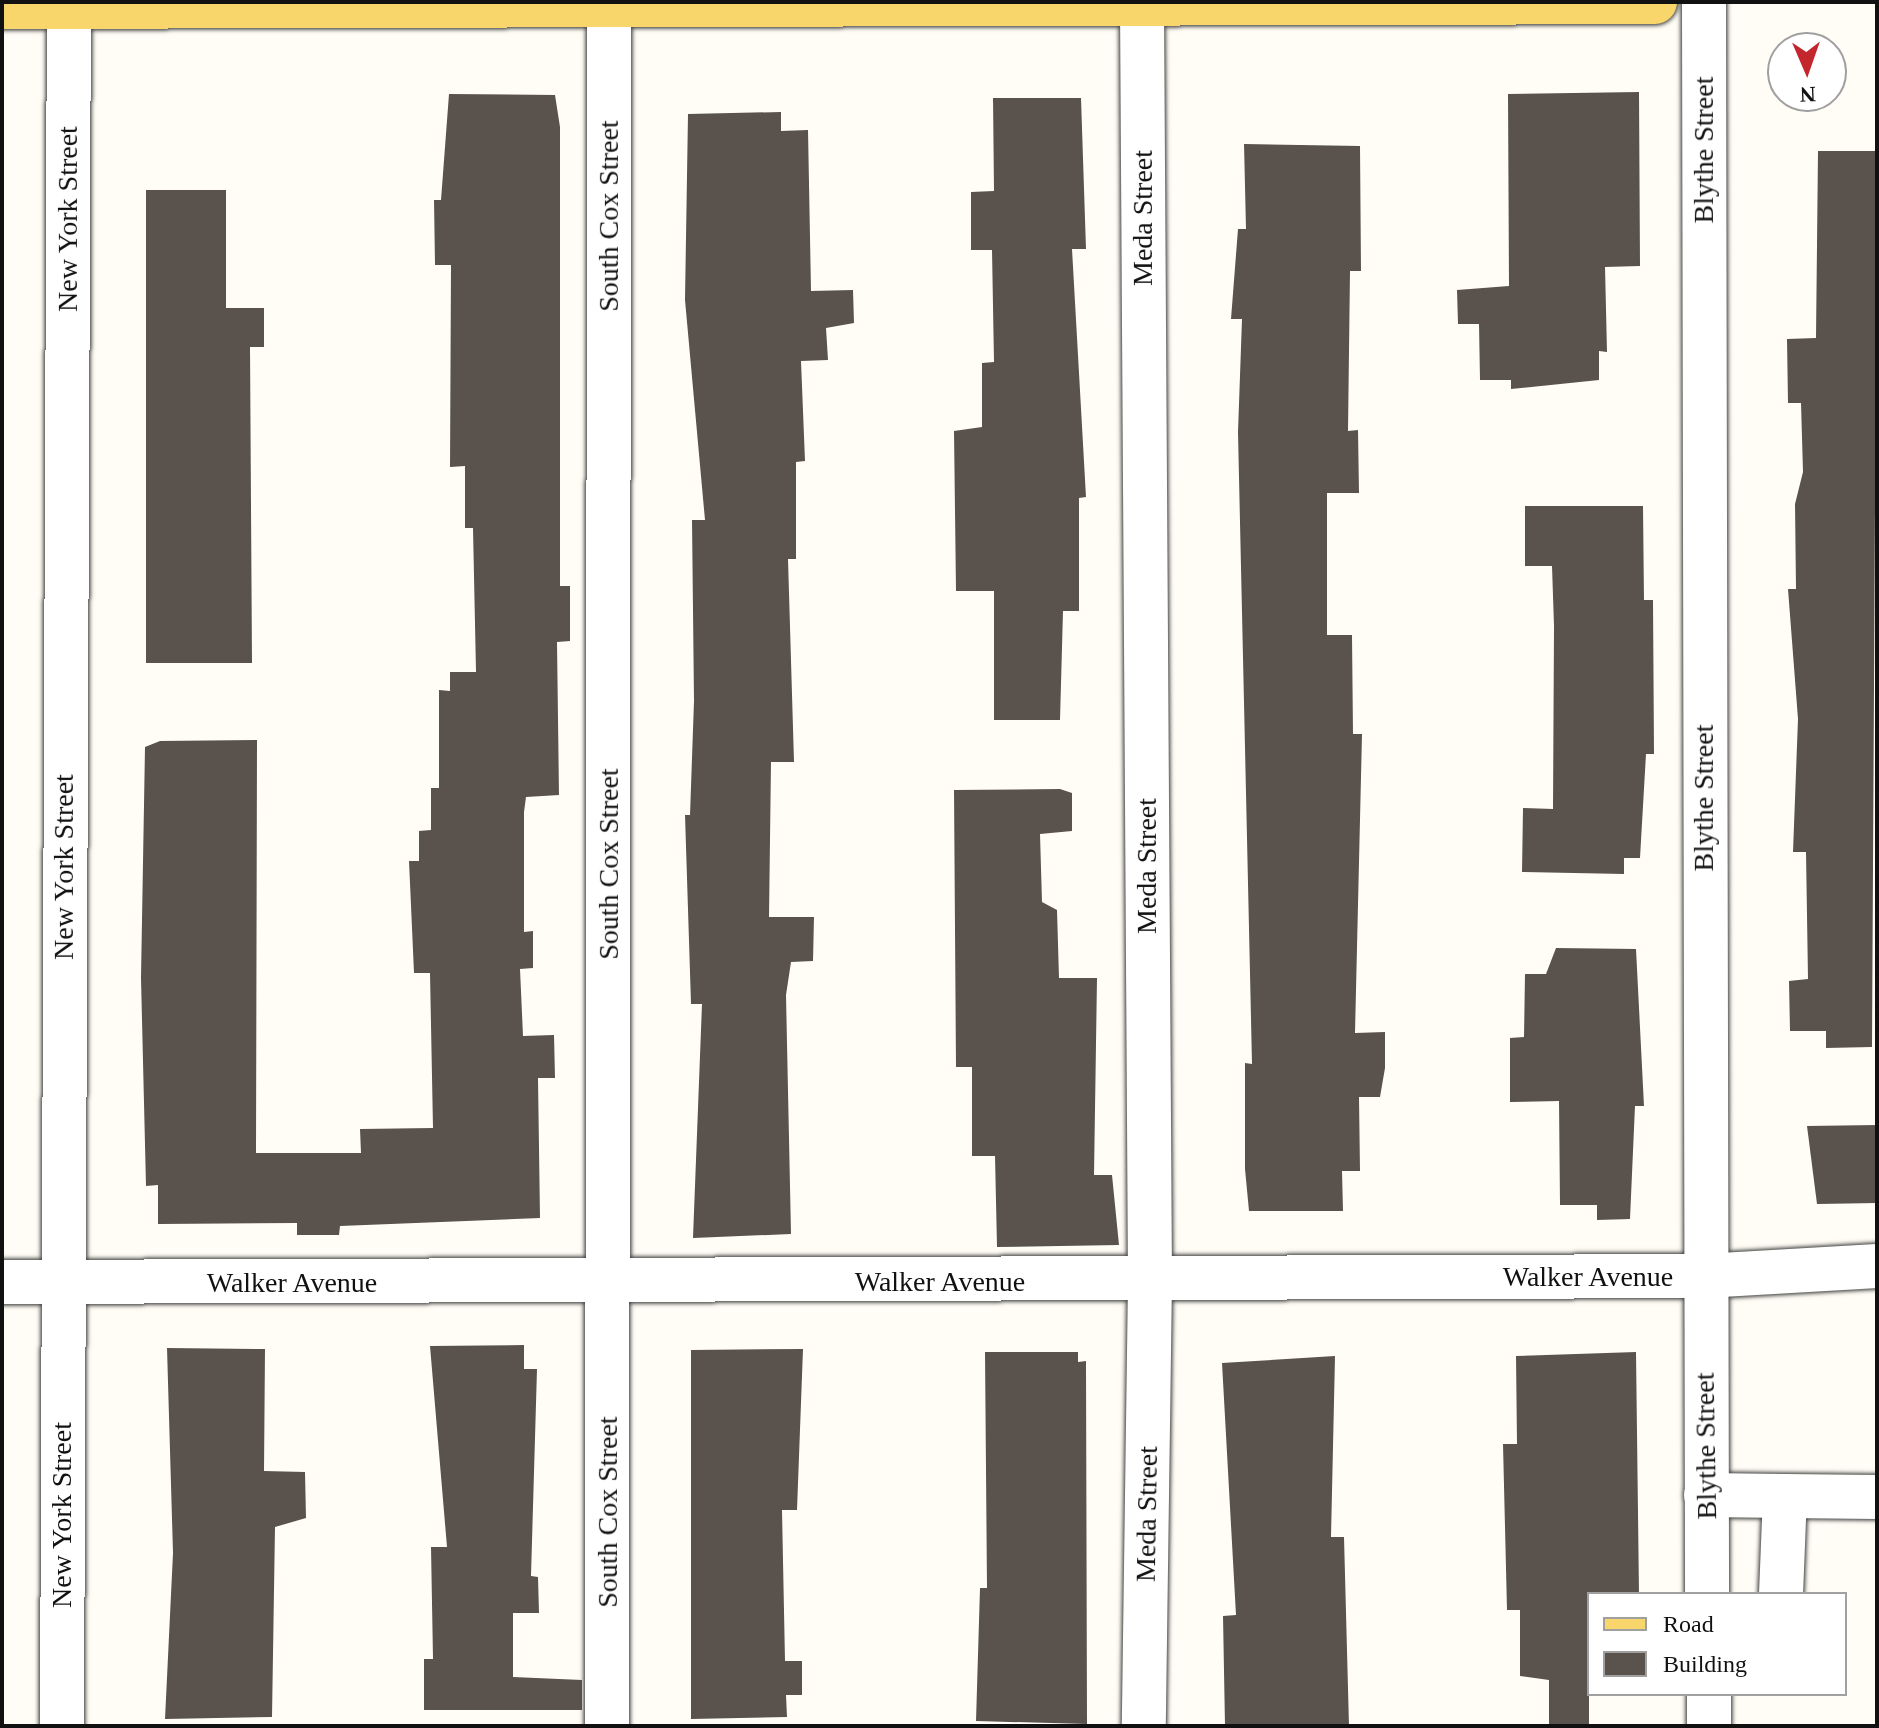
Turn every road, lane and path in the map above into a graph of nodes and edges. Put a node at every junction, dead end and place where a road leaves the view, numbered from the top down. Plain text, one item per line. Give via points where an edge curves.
1 (1655, 2) edge
2 (1704, 2) edge
3 (609, 3) edge
4 (1142, 6) junction
5 (2, 7) edge
6 (69, 7) junction
7 (1877, 1266) edge
8 (1704, 1276) junction
9 (1150, 1281) junction
10 (2, 1282) edge
11 (62, 1282) junction
12 (610, 1285) junction
13 (1706, 1495) junction
14 (1785, 1496) junction
15 (1877, 1497) edge
16 (1707, 1592) edge
17 (1781, 1592) edge
18 (1709, 1696) edge
19 (62, 1726) edge
20 (607, 1726) edge
21 (1144, 1726) edge
22 (1709, 1726) edge

1 - 4 main road
2 - 8 street, Blythe Street
3 - 4 main road
3 - 6 main road
3 - 12 street, South Cox Street
4 - 9 street, Meda Street
5 - 6 main road
6 - 11 street, New York Street
7 - 8 street, Walker Avenue
8 - 9 street, Walker Avenue
8 - 13 street, Blythe Street
9 - 12 street, Walker Avenue
9 - 21 street, Meda Street
10 - 11 street, Walker Avenue
11 - 12 street, Walker Avenue
11 - 19 street, New York Street
12 - 20 street, South Cox Street
13 - 14 street
13 - 16 street, Blythe Street
14 - 15 street
14 - 17 street
18 - 22 street

